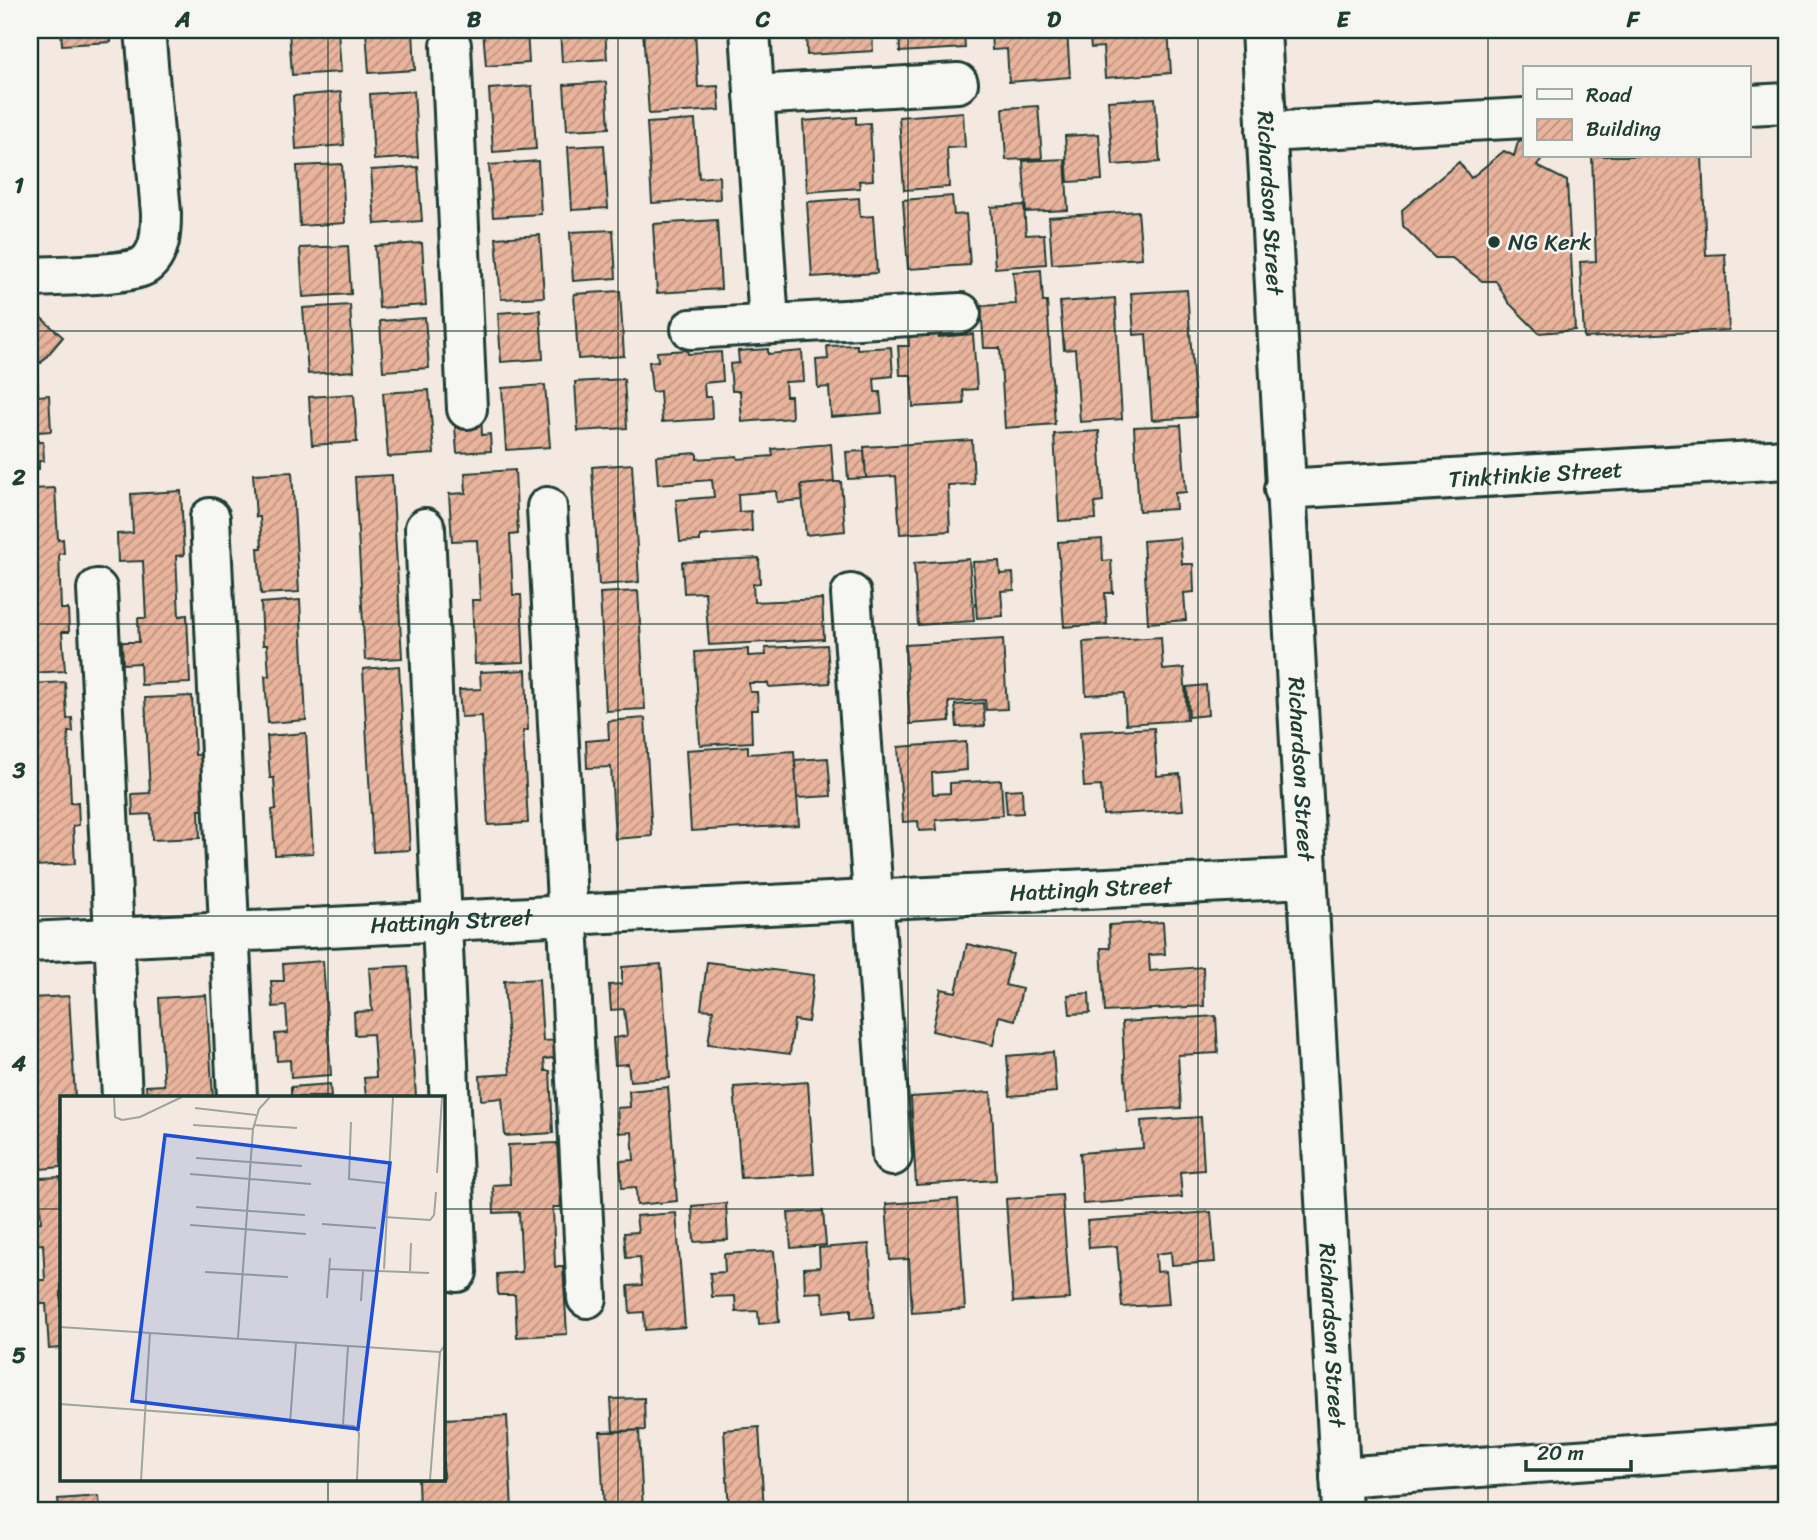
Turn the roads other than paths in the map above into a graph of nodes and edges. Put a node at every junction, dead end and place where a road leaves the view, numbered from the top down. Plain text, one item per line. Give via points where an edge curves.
1 (145, 30) edge
2 (750, 30) edge
3 (1261, 30) edge
4 (451, 45) dead end
5 (958, 83) dead end
6 (754, 95) junction
7 (1787, 103) edge
8 (1750, 105) edge
9 (1523, 118) edge
10 (1266, 132) junction
11 (30, 277) edge
12 (961, 313) dead end
13 (769, 324) junction
14 (691, 329) dead end
15 (467, 409) dead end
16 (1787, 459) edge
17 (1284, 489) junction
18 (547, 507) dead end
19 (210, 518) dead end
20 (425, 528) dead end
21 (97, 589) dead end
22 (851, 594) dead end
23 (1306, 878) junction
24 (874, 900) junction
25 (566, 916) junction
26 (444, 921) junction
27 (231, 932) junction
28 (116, 937) junction
29 (30, 942) edge
30 (122, 1096) edge
31 (237, 1096) edge
32 (892, 1156) dead end
33 (457, 1272) dead end
34 (587, 1298) dead end
35 (1787, 1445) edge
36 (1341, 1494) edge

1 - 11 street via 161,213 155,252 145,266 123,271
2 - 6 street
3 - 10 street, Richardson Street
4 - 15 street
5 - 6 street
6 - 13 street
7 - 8 street
9 - 10 street
10 - 17 street, Richardson Street
12 - 13 street
13 - 14 street
16 - 17 street, Tinktinkie Street
17 - 23 street, Richardson Street
18 - 25 street
19 - 27 street
20 - 26 street
21 - 28 street
22 - 24 street
23 - 24 street, Hattingh Street
23 - 36 street, Richardson Street
24 - 25 street, Hattingh Street
24 - 32 street
25 - 26 street, Hattingh Street
25 - 34 street
26 - 27 street, Hattingh Street
26 - 33 street
27 - 28 street, Hattingh Street
27 - 31 street
28 - 29 street, Hattingh Street
28 - 30 street
35 - 36 street

